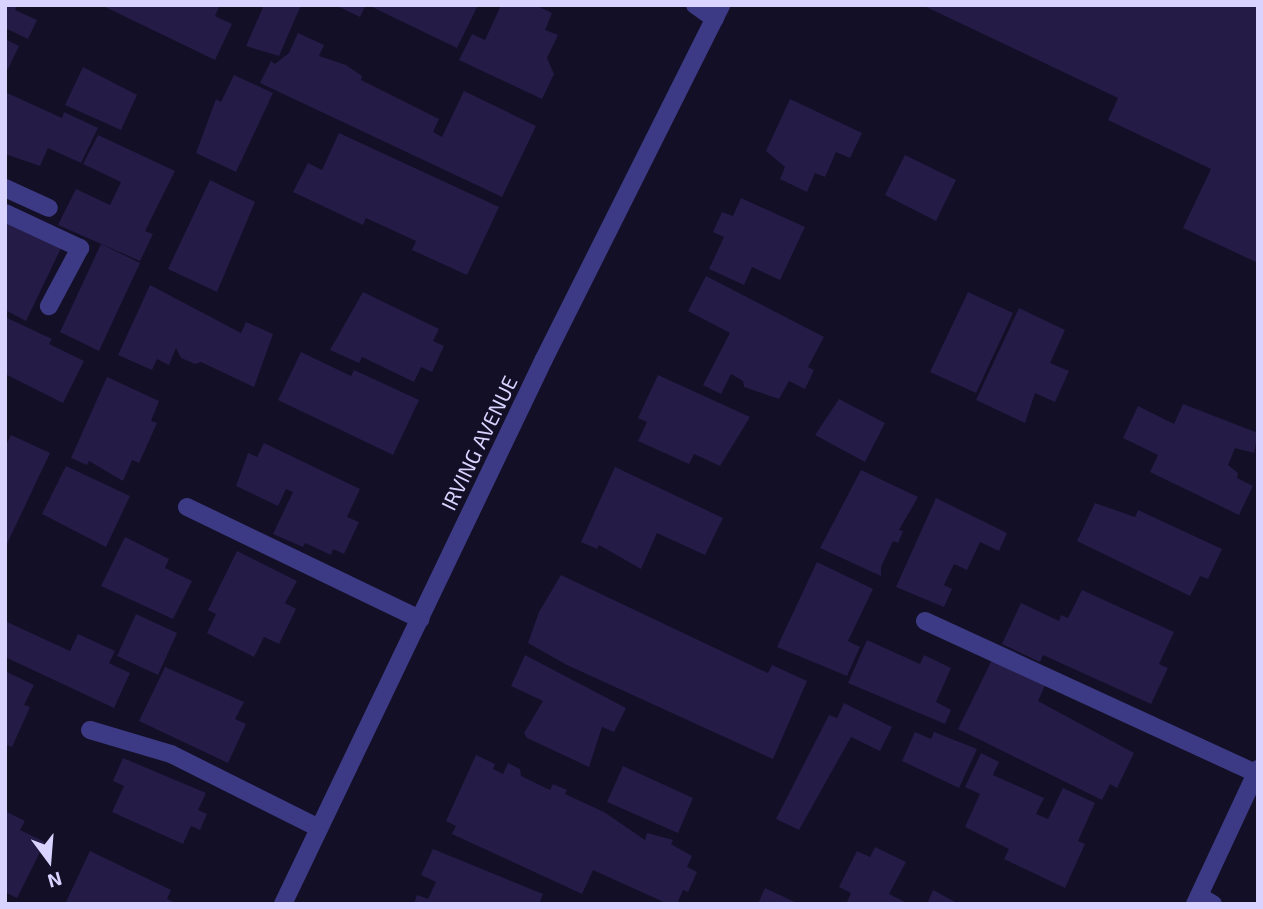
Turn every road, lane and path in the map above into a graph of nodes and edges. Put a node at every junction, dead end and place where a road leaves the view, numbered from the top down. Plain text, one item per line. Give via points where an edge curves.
1 (695, 5) edge
2 (718, 12) edge
3 (5, 188) edge
4 (48, 208) dead end
5 (5, 213) edge
6 (49, 306) dead end
7 (187, 507) dead end
8 (420, 619) junction
9 (925, 621) dead end
10 (90, 730) dead end
11 (1257, 771) edge
12 (319, 828) junction
13 (1202, 901) edge
14 (284, 904) edge

1 - 2 street
2 - 8 street, IRVING AVENUE
3 - 4 street
5 - 6 street via 80,248
7 - 8 street
8 - 12 street, IRVING AVENUE
9 - 11 street
10 - 12 street via 171,754
11 - 13 street
12 - 14 street, IRVING AVENUE

